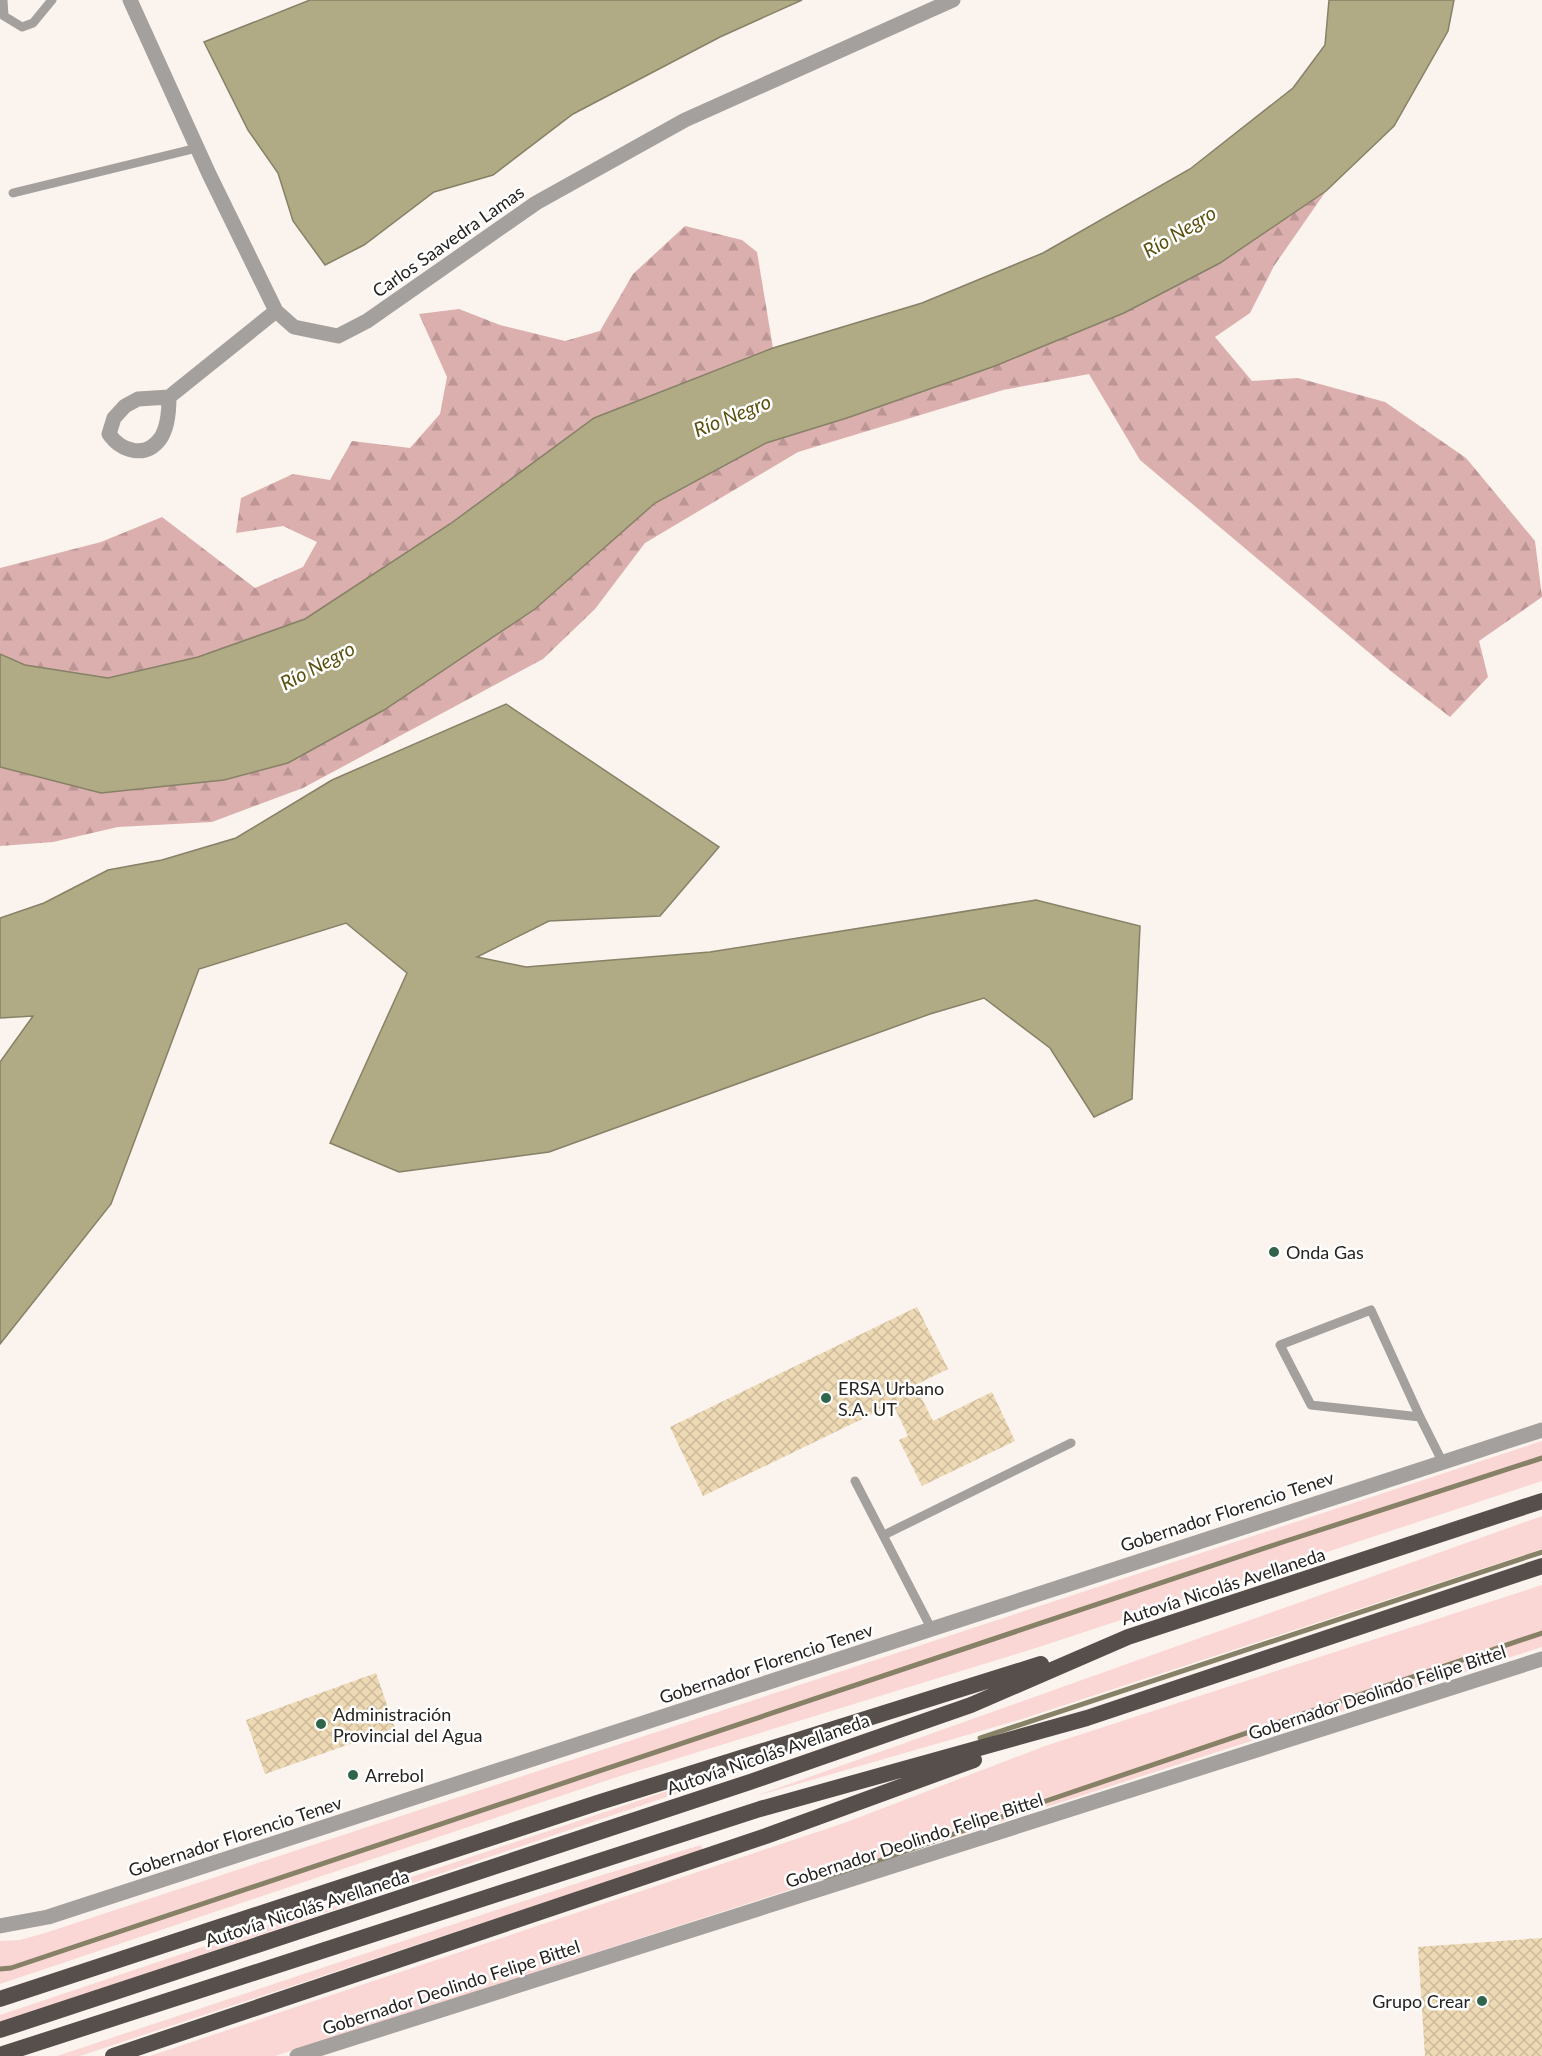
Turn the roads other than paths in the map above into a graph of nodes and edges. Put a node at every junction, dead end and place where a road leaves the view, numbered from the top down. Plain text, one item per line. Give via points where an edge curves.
1 (3, 0) edge
2 (51, 0) edge
3 (129, 0) edge
4 (953, 0) edge
5 (197, 148) junction
6 (13, 193) dead end
7 (276, 311) junction
8 (169, 398) dead end
9 (1420, 1417) junction
10 (1542, 1430) edge
11 (1071, 1443) dead end
12 (1443, 1461) junction
13 (855, 1481) dead end
14 (1542, 1501) edge
15 (884, 1535) junction
16 (1542, 1566) edge
17 (932, 1630) junction
18 (1128, 1637) junction
19 (1542, 1659) edge
20 (1088, 1718) junction
21 (0, 1926) edge
22 (0, 1999) edge
23 (0, 2030) edge
24 (0, 2055) edge
25 (113, 2056) edge
26 (297, 2056) edge

1 - 2 lane via 4,16 22,27 33,23
3 - 5 street, Carlos Saavedra Lamas
4 - 7 street, Carlos Saavedra Lamas via 685,120 536,203 367,321 338,336 294,327
5 - 6 lane
5 - 7 street, Carlos Saavedra Lamas
7 - 8 street
9 - 9 lane via 1311,1405 1280,1346 1371,1310
9 - 12 lane
10 - 12 street, Gobernador Florencio Tenev
11 - 15 lane
12 - 17 street, Gobernador Florencio Tenev
13 - 15 lane
14 - 18 highway, Autovía Nicolás Avellaneda
15 - 17 lane
16 - 20 highway
17 - 21 street, Gobernador Florencio Tenev via 48,1917
18 - 22 highway via 597,1803
18 - 23 highway, Autovía Nicolás Avellaneda via 971,1705 750,1782
19 - 26 street, Gobernador Deolindo Felipe Bittel
20 - 24 highway via 760,1809
20 - 25 highway via 766,1836

